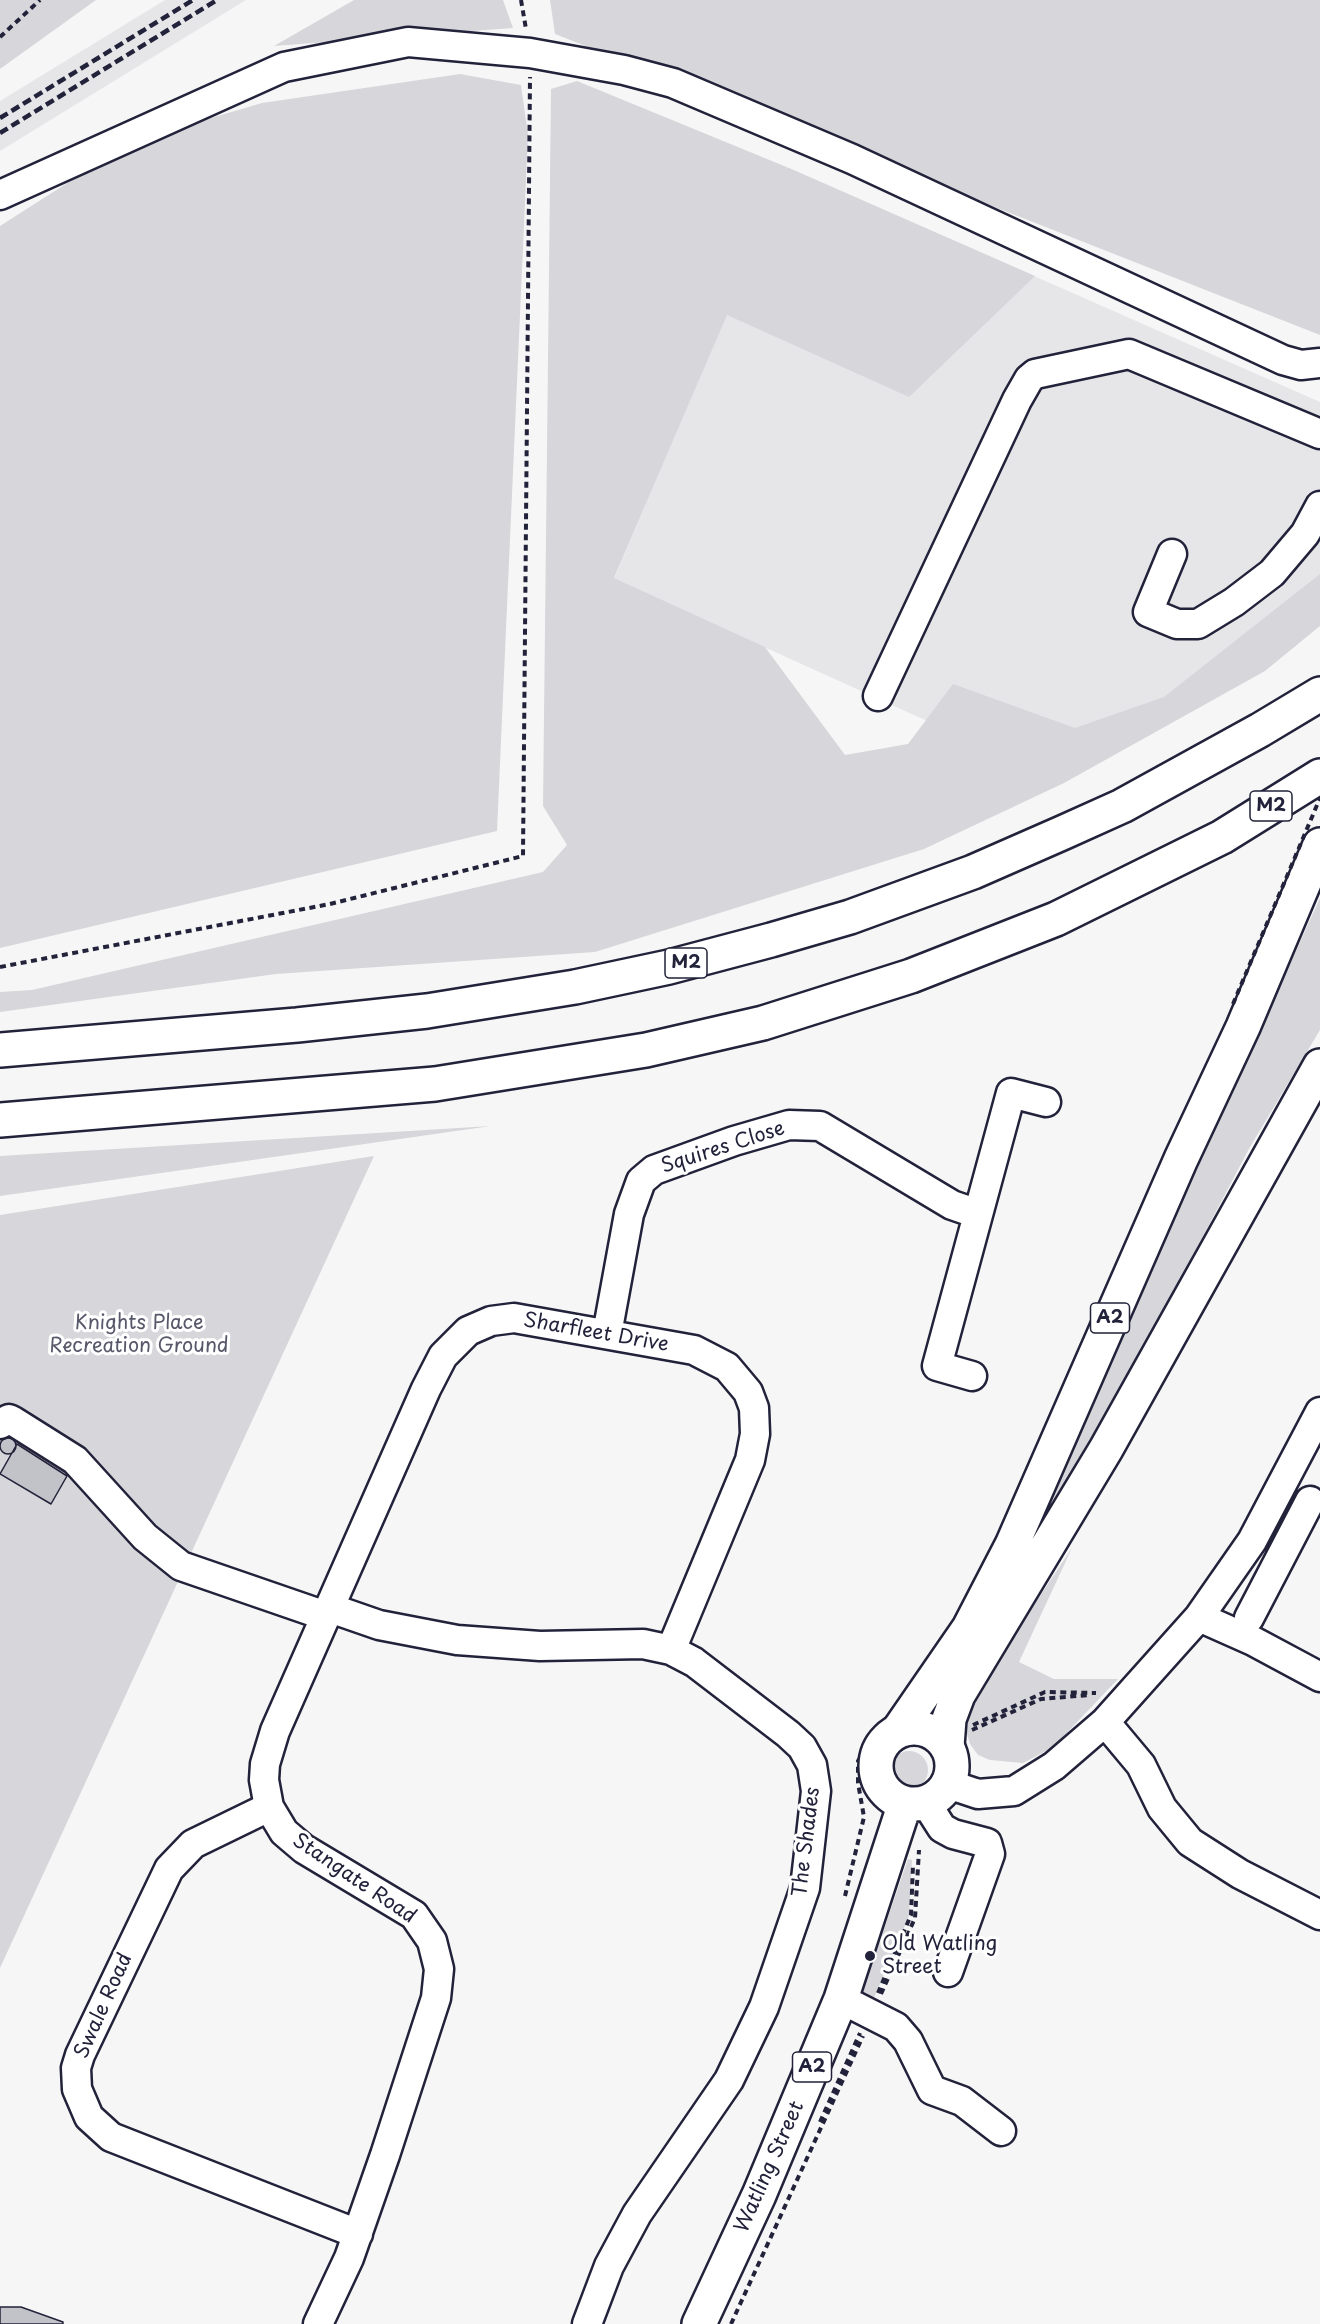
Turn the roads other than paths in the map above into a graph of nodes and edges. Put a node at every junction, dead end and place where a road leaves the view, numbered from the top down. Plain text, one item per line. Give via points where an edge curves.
1 (0, 195) edge
2 (1319, 366) edge
3 (1320, 434) edge
4 (1320, 506) edge
5 (1172, 554) dead end
6 (1320, 694) edge
7 (878, 696) dead end
8 (1320, 776) edge
9 (1320, 800) edge
10 (1222, 837) junction
11 (1320, 845) edge
12 (0, 1050) edge
13 (1320, 1066) edge
14 (1046, 1102) dead end
15 (0, 1120) edge
16 (978, 1214) junction
17 (607, 1335) junction
18 (972, 1376) dead end
19 (1320, 1412) edge
20 (0, 1424) edge
21 (1282, 1485) junction
22 (1315, 1504) edge
23 (328, 1612) junction
24 (1199, 1617) junction
25 (1249, 1617) dead end
26 (671, 1650) junction
27 (1320, 1677) edge
28 (1105, 1722) junction
29 (888, 1730) junction
30 (958, 1733) junction
31 (926, 1796) junction
32 (269, 1807) junction
33 (1320, 1915) edge
34 (948, 1972) dead end
35 (841, 1999) junction
36 (1001, 2131) dead end
37 (358, 2234) junction
38 (318, 2324) edge
39 (587, 2324) edge
40 (699, 2324) edge

1 - 2 street via 284,67 408,42 530,53 673,82 852,159 1283,360
3 - 7 street via 1129,354 1035,374 1017,400
4 - 5 street via 1305,534 1272,573 1198,624 1177,624 1149,612
6 - 12 main road, M2 via 1122,806 1062,833 973,872 850,917 771,940 575,987 427,1011
8 - 10 main road, M2
9 - 10 main road, M2 via 1279,827
10 - 15 main road, M2 via 1056,919 911,976 763,1023 681,1042 542,1069 435,1084
11 - 29 main road, A2 via 1000,1570 957,1647
13 - 30 main road via 1106,1449 958,1695 949,1719
14 - 16 street via 1011,1093
16 - 17 street, Squires Close via 952,1205 820,1125 789,1125 734,1141 654,1170 641,1181 629,1214
16 - 18 street via 937,1366
17 - 23 street, Sharfleet Drive via 506,1318 474,1328 452,1344 426,1389
17 - 26 street, Sharfleet Drive via 709,1356 736,1376 754,1408 750,1460
19 - 21 street
20 - 23 street, The Shades via 13,1420 75,1460 145,1537 181,1566
21 - 22 street
21 - 24 street via 1252,1541
22 - 25 street
23 - 26 street, The Shades via 457,1640 540,1646 643,1644
23 - 32 street, Stangate Road via 267,1753 264,1780
24 - 27 street
24 - 28 street
26 - 39 street, The Shades via 731,1688 806,1753 816,1791 810,1856 789,1941 753,2033 729,2080 637,2214 609,2265
28 - 31 street via 1054,1766 1014,1791
28 - 33 street via 1141,1765 1162,1808 1190,1842 1240,1874
29 - 30 main road via 920,1728
29 - 31 main road via 876,1769 885,1791
30 - 31 main road via 952,1767
31 - 34 street via 942,1828 987,1843 990,1854
31 - 35 main road, Watling Street / A2
32 - 37 street, Stangate Road via 295,1842 414,1915 427,1932 438,1960 436,1998
32 - 37 street, Swale Road via 202,1838 188,1847 169,1869 80,2055 77,2089 89,2117 111,2137
35 - 36 street via 893,2025 904,2035 932,2090 965,2103
35 - 40 main road, Watling Street / A2 via 759,2195
37 - 38 street, Stangate Road

